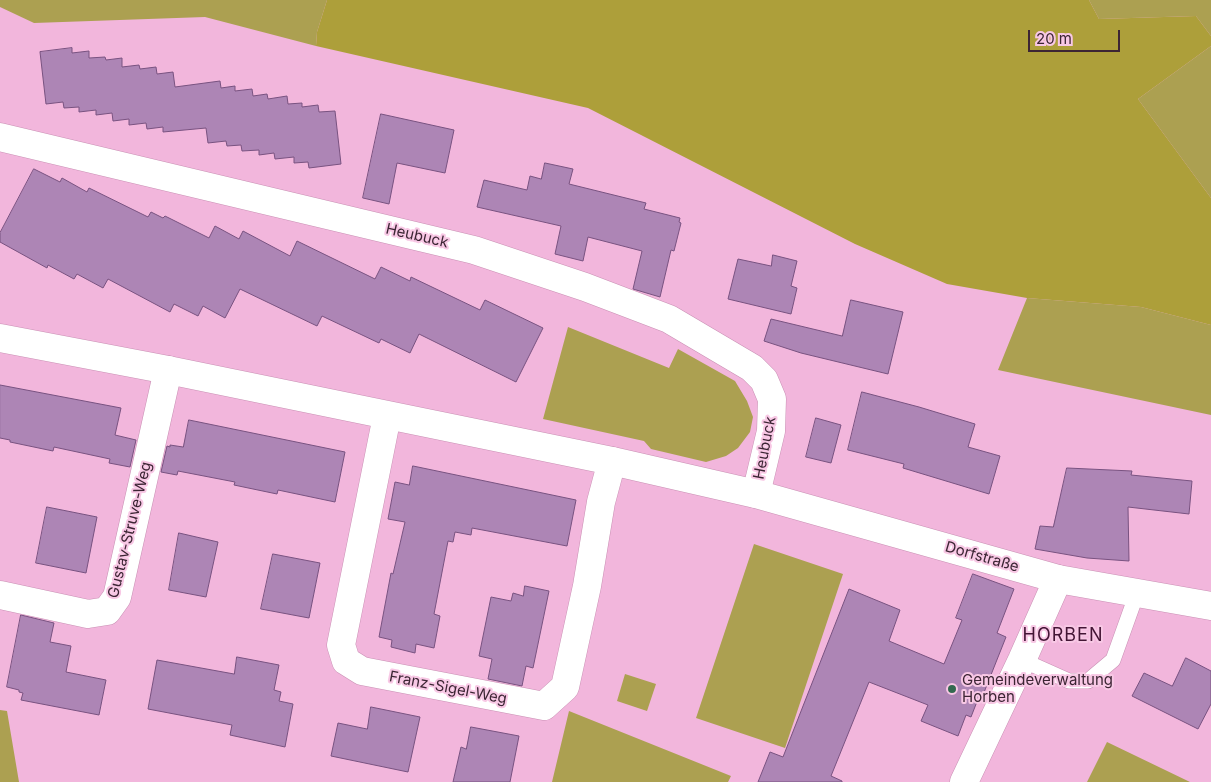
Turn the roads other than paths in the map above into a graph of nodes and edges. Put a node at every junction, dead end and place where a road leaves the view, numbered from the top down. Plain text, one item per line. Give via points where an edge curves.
1 (0, 138) edge
2 (0, 338) edge
3 (168, 370) junction
4 (386, 416) junction
5 (612, 461) junction
6 (756, 494) junction
7 (1058, 579) junction
8 (1137, 592) junction
9 (0, 595) edge
10 (1211, 606) edge
11 (1022, 660) junction
12 (964, 782) edge

1 - 6 street, Heubuck via 474,250 585,286 669,319 752,368 764,380 772,399 771,432
2 - 3 street, Heubuck
3 - 4 street, Heubuck
3 - 9 street, Gustav-Struve-Weg via 117,597 107,611 88,614
4 - 5 street, Heubuck
4 - 5 street, Franz-Sigel-Weg via 341,645 346,661 362,671 544,706 565,687
5 - 6 street, Heubuck
6 - 7 street, Dorfstraße
7 - 8 street, Dorfstraße
7 - 11 street
8 - 10 street, Dorfstraße
8 - 11 lane via 1113,660 1088,681 1069,681
11 - 12 street

